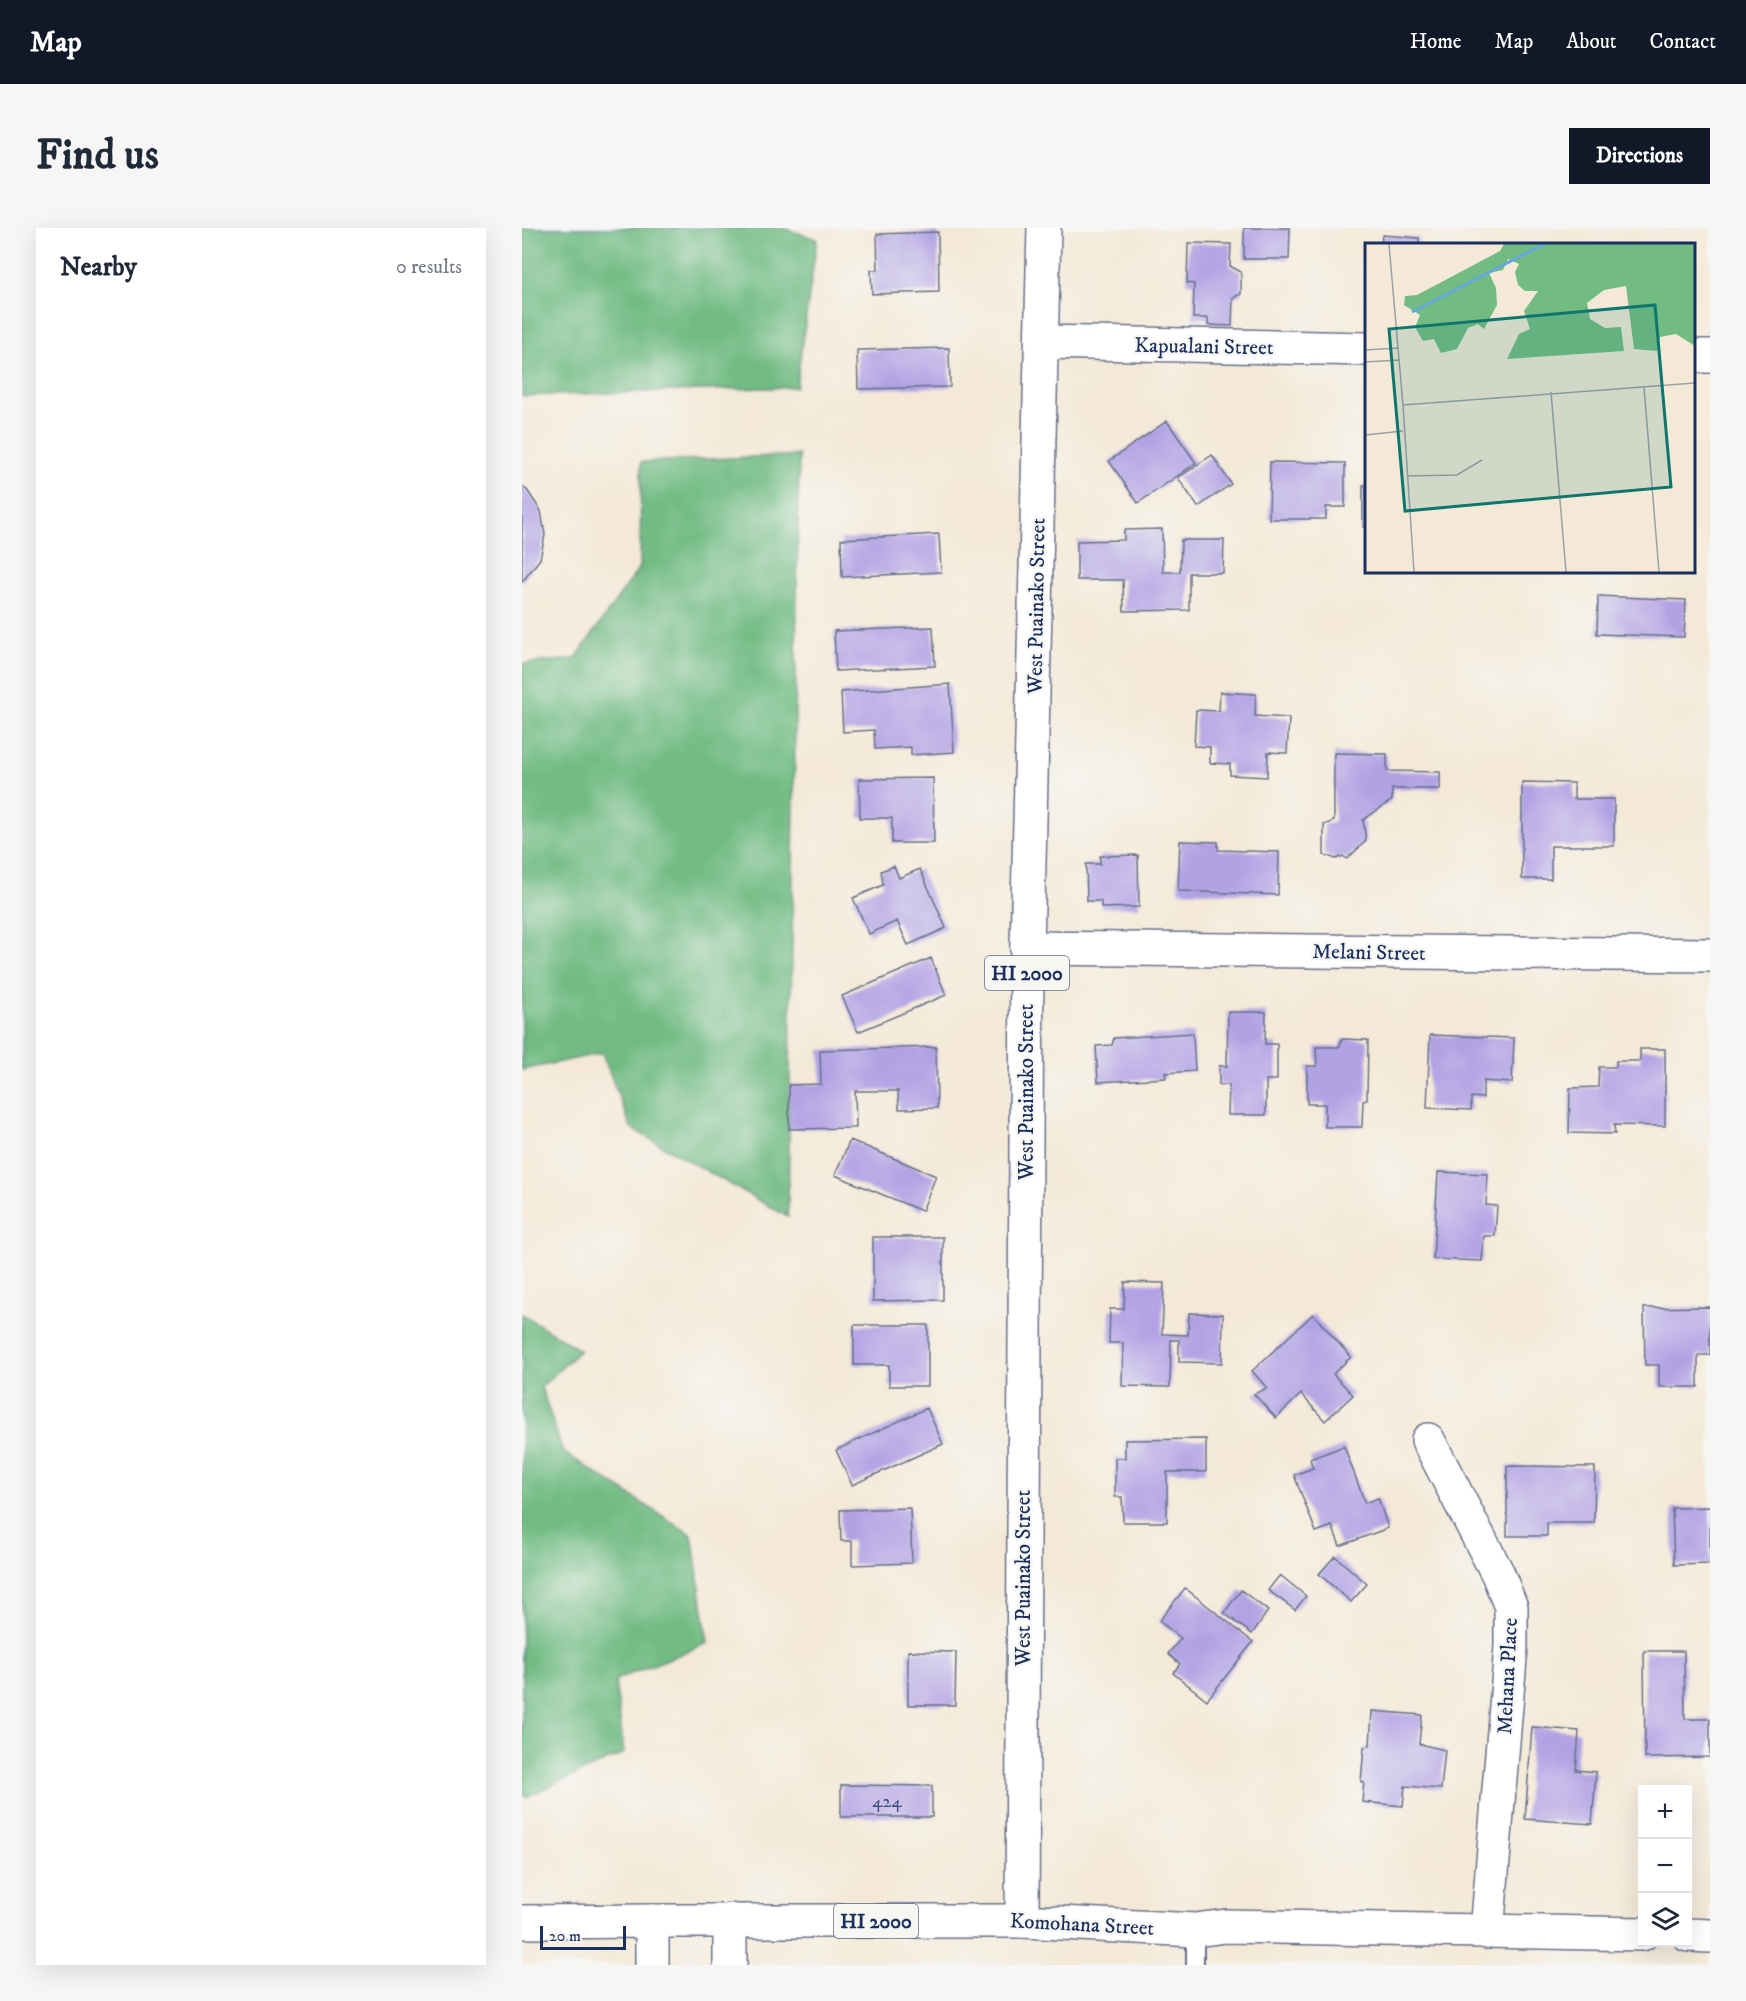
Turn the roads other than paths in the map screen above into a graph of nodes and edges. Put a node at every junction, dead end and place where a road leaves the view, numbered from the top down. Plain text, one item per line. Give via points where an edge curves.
1 (1044, 228) edge
2 (1042, 342) junction
3 (1365, 349) edge
4 (1027, 948) junction
5 (1710, 955) edge
6 (1428, 1440) dead end
7 (730, 1920) junction
8 (652, 1921) junction
9 (1022, 1921) junction
10 (522, 1922) edge
11 (1195, 1930) junction
12 (1487, 1932) junction
13 (1638, 1934) edge
14 (1692, 1935) edge
15 (1710, 1936) edge
16 (651, 1965) edge
17 (729, 1965) edge
18 (1195, 1965) edge

1 - 2 main road, West Puainako Street / HI 2000
2 - 3 main road, Kapualani Street
2 - 4 main road, West Puainako Street / HI 2000
4 - 5 main road, Melani Street
4 - 9 main road, West Puainako Street / HI 2000
6 - 12 main road, Mehana Place via 1498,1574 1511,1607
7 - 8 main road, Komohana Street / HI 2000
7 - 9 main road, Komohana Street / HI 2000
7 - 17 main road
8 - 10 main road, Komohana Street
8 - 16 main road
9 - 11 main road, Komohana Street
11 - 12 main road, Komohana Street via 1226,1926
11 - 18 lane
12 - 13 main road, Komohana Street
14 - 15 main road

